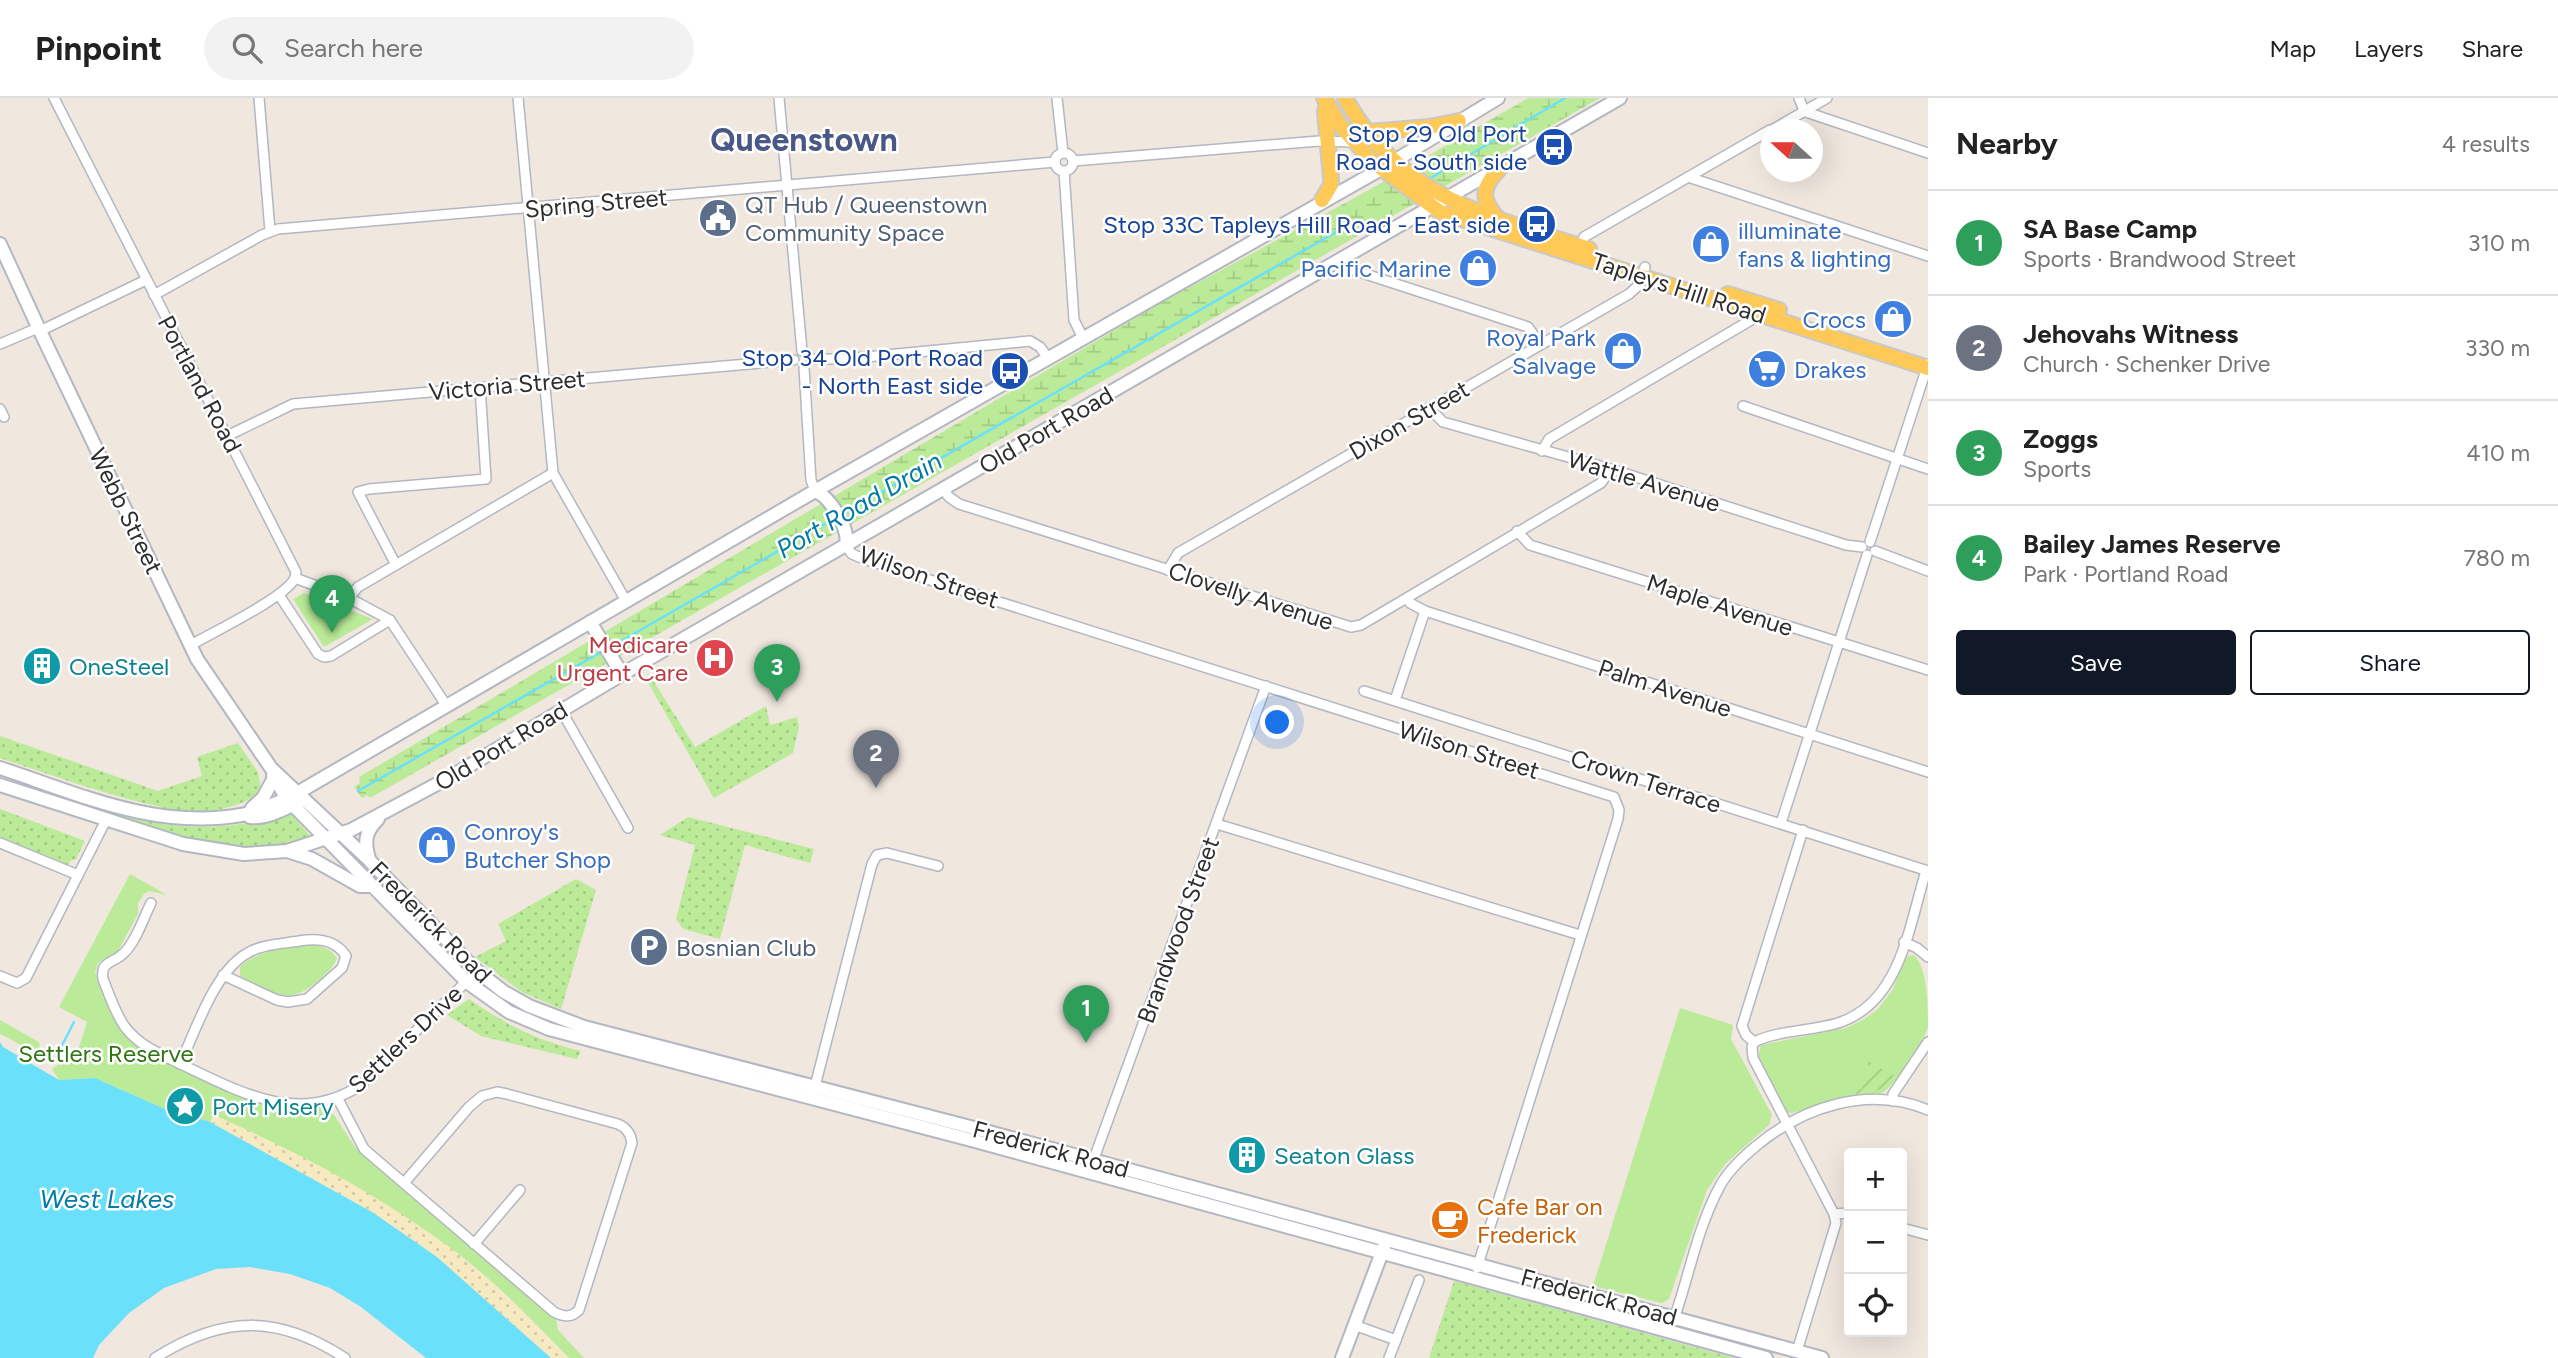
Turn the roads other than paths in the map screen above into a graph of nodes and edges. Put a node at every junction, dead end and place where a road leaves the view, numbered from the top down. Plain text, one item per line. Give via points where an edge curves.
1 (54, 98) edge
2 (259, 98) edge
3 (519, 98) edge
4 (779, 98) edge
5 (1057, 98) edge
6 (1345, 98) edge
7 (1499, 98) edge
8 (1799, 98) edge
9 (1827, 98) edge
10 (1616, 99) edge
11 (1326, 101) edge
12 (1804, 111) junction
13 (1790, 119) edge
14 (1459, 121) junction
15 (1368, 132) junction
16 (1760, 136) edge
17 (1353, 142) junction
18 (1328, 143) junction
19 (1063, 153) junction
20 (1928, 153) edge
21 (1394, 160) junction
22 (1073, 161) junction
23 (1055, 162) junction
24 (1501, 167) junction
25 (1381, 169) junction
26 (1064, 171) junction
27 (1688, 177) junction
28 (787, 186) junction
29 (1446, 198) junction
30 (1322, 200) junction
31 (1430, 206) junction
32 (527, 209) junction
33 (1498, 219) junction
34 (270, 231) junction
35 (0, 244) edge
36 (1580, 251) junction
37 (1344, 256) junction
38 (1928, 256) edge
39 (1644, 271) junction
40 (146, 280) junction
41 (154, 295) junction
42 (1757, 308) junction
43 (39, 329) junction
44 (1083, 338) junction
45 (0, 344) edge
46 (1540, 344) junction
47 (802, 351) junction
48 (811, 359) junction
49 (1048, 359) junction
50 (794, 360) junction
51 (1928, 364) edge
52 (804, 368) junction
53 (543, 382) junction
54 (480, 387) junction
55 (1742, 406) dead end
56 (1429, 408) junction
57 (227, 436) junction
58 (1542, 451) junction
59 (1897, 459) junction
60 (1611, 469) junction
61 (1928, 469) edge
62 (553, 473) junction
63 (943, 489) junction
64 (821, 494) junction
65 (1517, 531) junction
66 (846, 546) junction
67 (1868, 549) junction
68 (396, 565) junction
69 (1168, 570) junction
70 (1928, 571) edge
71 (295, 579) junction
72 (279, 594) junction
73 (349, 598) junction
74 (1407, 598) junction
75 (626, 601) junction
76 (1425, 611) junction
77 (390, 620) junction
78 (590, 622) junction
79 (1838, 642) junction
80 (191, 645) junction
81 (1928, 670) edge
82 (622, 674) junction
83 (1266, 686) junction
84 (1364, 691) dead end
85 (1395, 700) junction
86 (446, 705) junction
87 (561, 710) junction
88 (1808, 734) junction
89 (0, 768) edge
90 (1928, 772) edge
91 (272, 773) junction
92 (0, 785) edge
93 (295, 799) junction
94 (244, 814) junction
95 (383, 814) junction
96 (106, 820) junction
97 (1781, 823) junction
98 (1217, 824) junction
99 (628, 828) dead end
100 (1803, 830) junction
101 (341, 833) junction
102 (327, 839) junction
103 (0, 843) edge
104 (287, 851) junction
105 (370, 861) junction
106 (938, 866) dead end
107 (1927, 871) edge
108 (78, 875) junction
109 (372, 886) junction
110 (151, 903) dead end
111 (1580, 935) junction
112 (1904, 943) junction
113 (1928, 957) edge
114 (477, 971) junction
115 (223, 975) junction
116 (0, 976) edge
117 (467, 982) junction
118 (1754, 1042) junction
119 (1928, 1042) edge
120 (180, 1063) junction
121 (814, 1093) junction
122 (338, 1099) junction
123 (1893, 1101) junction
124 (1928, 1110) edge
125 (1787, 1123) junction
126 (1092, 1166) junction
127 (404, 1182) junction
128 (520, 1190) dead end
129 (1844, 1213) edge
130 (1834, 1214) junction
131 (1907, 1229) edge
132 (1928, 1235) edge
133 (474, 1244) junction
134 (1384, 1246) junction
135 (1476, 1271) junction
136 (1419, 1280) dead end
137 (1672, 1324) junction
138 (1354, 1325) junction
139 (1396, 1340) junction
140 (1797, 1351) junction
141 (155, 1358) edge
142 (345, 1358) edge
143 (1342, 1358) edge
144 (1389, 1358) edge
145 (1766, 1358) edge
146 (1822, 1358) edge

1 - 40 street, Portland Road
2 - 34 street
3 - 32 street
4 - 28 street
5 - 19 street
6 - 15 main road
7 - 14 main road
8 - 12 street
9 - 12 street
10 - 24 main road, Old Port Road
11 - 17 main road
11 - 18 main road
12 - 13 street
12 - 20 street
14 - 15 main road
14 - 21 main road
15 - 21 main road
16 - 27 street
17 - 18 street
17 - 25 main road
18 - 22 street
18 - 30 main road via 1331,185
19 - 22 street
19 - 23 street
21 - 25 main road
21 - 29 main road, Tapleys Hill Road
22 - 26 street
23 - 26 street
23 - 28 street, Spring Street
24 - 29 main road, Old Port Road
24 - 33 main road via 1485,192 1487,207
25 - 30 main road
25 - 31 main road, Tapleys Hill Road
26 - 44 street via 1074,320
27 - 36 street via 1584,237
27 - 38 street
28 - 32 street, Spring Street
28 - 47 street
29 - 31 main road, Old Port Road
29 - 33 main road, Tapleys Hill Road
30 - 44 main road
31 - 36 main road, Tapleys Hill Road
31 - 37 main road, Old Port Road
32 - 34 street, Spring Street
32 - 53 street
33 - 36 main road, Tapleys Hill Road
34 - 41 street, Spring Street
35 - 43 main road, Webb Street
36 - 39 main road, Tapleys Hill Road
37 - 46 street via 1353,270 1528,327
37 - 63 main road, Old Port Road
39 - 42 main road, Tapleys Hill Road
39 - 46 street, Dixon Street via 1635,290
40 - 41 street, Portland Road
40 - 43 street
41 - 57 street, Portland Road
42 - 51 main road, Tapleys Hill Road
42 - 58 street via 1751,320 1549,439
43 - 45 street
43 - 80 main road, Webb Street
44 - 49 main road
46 - 56 street, Dixon Street
47 - 48 street
47 - 50 street
48 - 49 street via 1030,341
48 - 52 street
49 - 64 main road
50 - 52 street
50 - 53 street, Victoria Street
51 - 59 street
52 - 64 street via 811,480
53 - 54 street, Victoria Street
53 - 62 street
54 - 57 street, Victoria Street via 293,404
54 - 68 street via 485,479 358,492
55 - 59 street
56 - 58 street, Wattle Avenue via 1443,422
56 - 69 street, Dixon Street via 1178,554
57 - 71 street, Portland Road via 296,572
58 - 60 street, Wattle Avenue
59 - 61 street
59 - 67 street
60 - 65 street, Clovelly Avenue via 1601,483
60 - 67 street, Wattle Avenue
62 - 68 street
62 - 75 street
63 - 66 main road, Old Port Road
63 - 69 street, Clovelly Avenue via 959,504
64 - 66 main road via 846,531
64 - 75 main road
65 - 74 street, Clovelly Avenue
65 - 79 street, Maple Avenue via 1530,545
66 - 82 main road, Old Port Road
66 - 83 street, Wilson Street via 864,559
67 - 70 street, Wattle Avenue
67 - 79 street
68 - 73 street via 358,587
69 - 74 street, Clovelly Avenue via 1351,627
71 - 72 street
71 - 73 street
72 - 77 street via 324,657
72 - 80 street
73 - 77 street
74 - 76 street, Palm Avenue
75 - 78 main road
76 - 85 street
76 - 88 street, Palm Avenue
77 - 86 street
78 - 82 main road
78 - 86 main road
79 - 81 street, Maple Avenue
79 - 88 street
80 - 91 main road, Webb Street
82 - 87 main road, Old Port Road
83 - 98 street, Brandwood Street
83 - 111 street, Wilson Street via 1615,797 1618,819
84 - 85 street, Crown Terrace
85 - 97 street, Crown Terrace
86 - 93 main road
87 - 95 main road, Old Port Road
87 - 99 street
88 - 90 street, Palm Avenue
88 - 97 street
89 - 94 main road via 155,816
91 - 93 main road, Webb Street
91 - 94 main road via 263,798
92 - 96 main road, Old Port Road
93 - 94 main road
93 - 101 main road, Frederick Road
93 - 102 main road, Frederick Road
95 - 101 main road, Old Port Road
95 - 105 main road via 368,829 365,843
96 - 104 main road, Old Port Road via 214,850 244,854
96 - 108 street
97 - 100 street, Crown Terrace
98 - 111 street
98 - 126 street, Brandwood Street
100 - 107 street, Crown Terrace
100 - 118 street via 1742,1026
101 - 102 main road, Old Port Road
101 - 105 main road, Frederick Road
102 - 104 main road, Old Port Road
102 - 109 main road, Frederick Road
103 - 108 street
104 - 109 main road via 312,859 360,886
105 - 114 main road, Frederick Road
106 - 121 street via 887,853 877,855 872,864
107 - 112 street
108 - 116 street via 26,978 17,983
109 - 117 main road, Frederick Road
110 - 120 street, Settlers Drive via 130,946 101,971 125,1026 139,1042
111 - 135 street, Wilson Street
112 - 113 street
112 - 118 street via 1886,988 1854,1017
114 - 117 street, Settlers Drive
114 - 121 main road, Frederick Road via 504,992 556,1018
115 - 115 street via 288,1002 307,999 342,968 345,956 340,947 318,938 262,947 246,954
115 - 120 street
117 - 121 main road, Frederick Road via 509,1012 549,1030
117 - 122 street, Settlers Drive via 362,1084
118 - 125 street via 1753,1058
119 - 123 street
120 - 122 street, Settlers Drive via 261,1099 306,1104
121 - 126 main road, Frederick Road
122 - 127 street via 364,1149
123 - 124 street
123 - 125 street via 1844,1101
125 - 130 street
125 - 137 street via 1745,1155 1722,1183
126 - 134 main road, Frederick Road
127 - 133 street
127 - 133 street via 475,1101 497,1092 618,1124 628,1131 632,1143 575,1315 554,1312
128 - 133 street
129 - 130 street
130 - 140 street via 1836,1223
131 - 132 street
134 - 135 main road, Frederick Road
134 - 138 main road
135 - 137 main road, Frederick Road
136 - 139 street
137 - 140 main road, Frederick Road
137 - 145 main road, Frederick Road
138 - 139 street
138 - 143 main road
139 - 144 street
140 - 146 main road, Frederick Road
141 - 142 street via 192,1337 237,1325 302,1334

